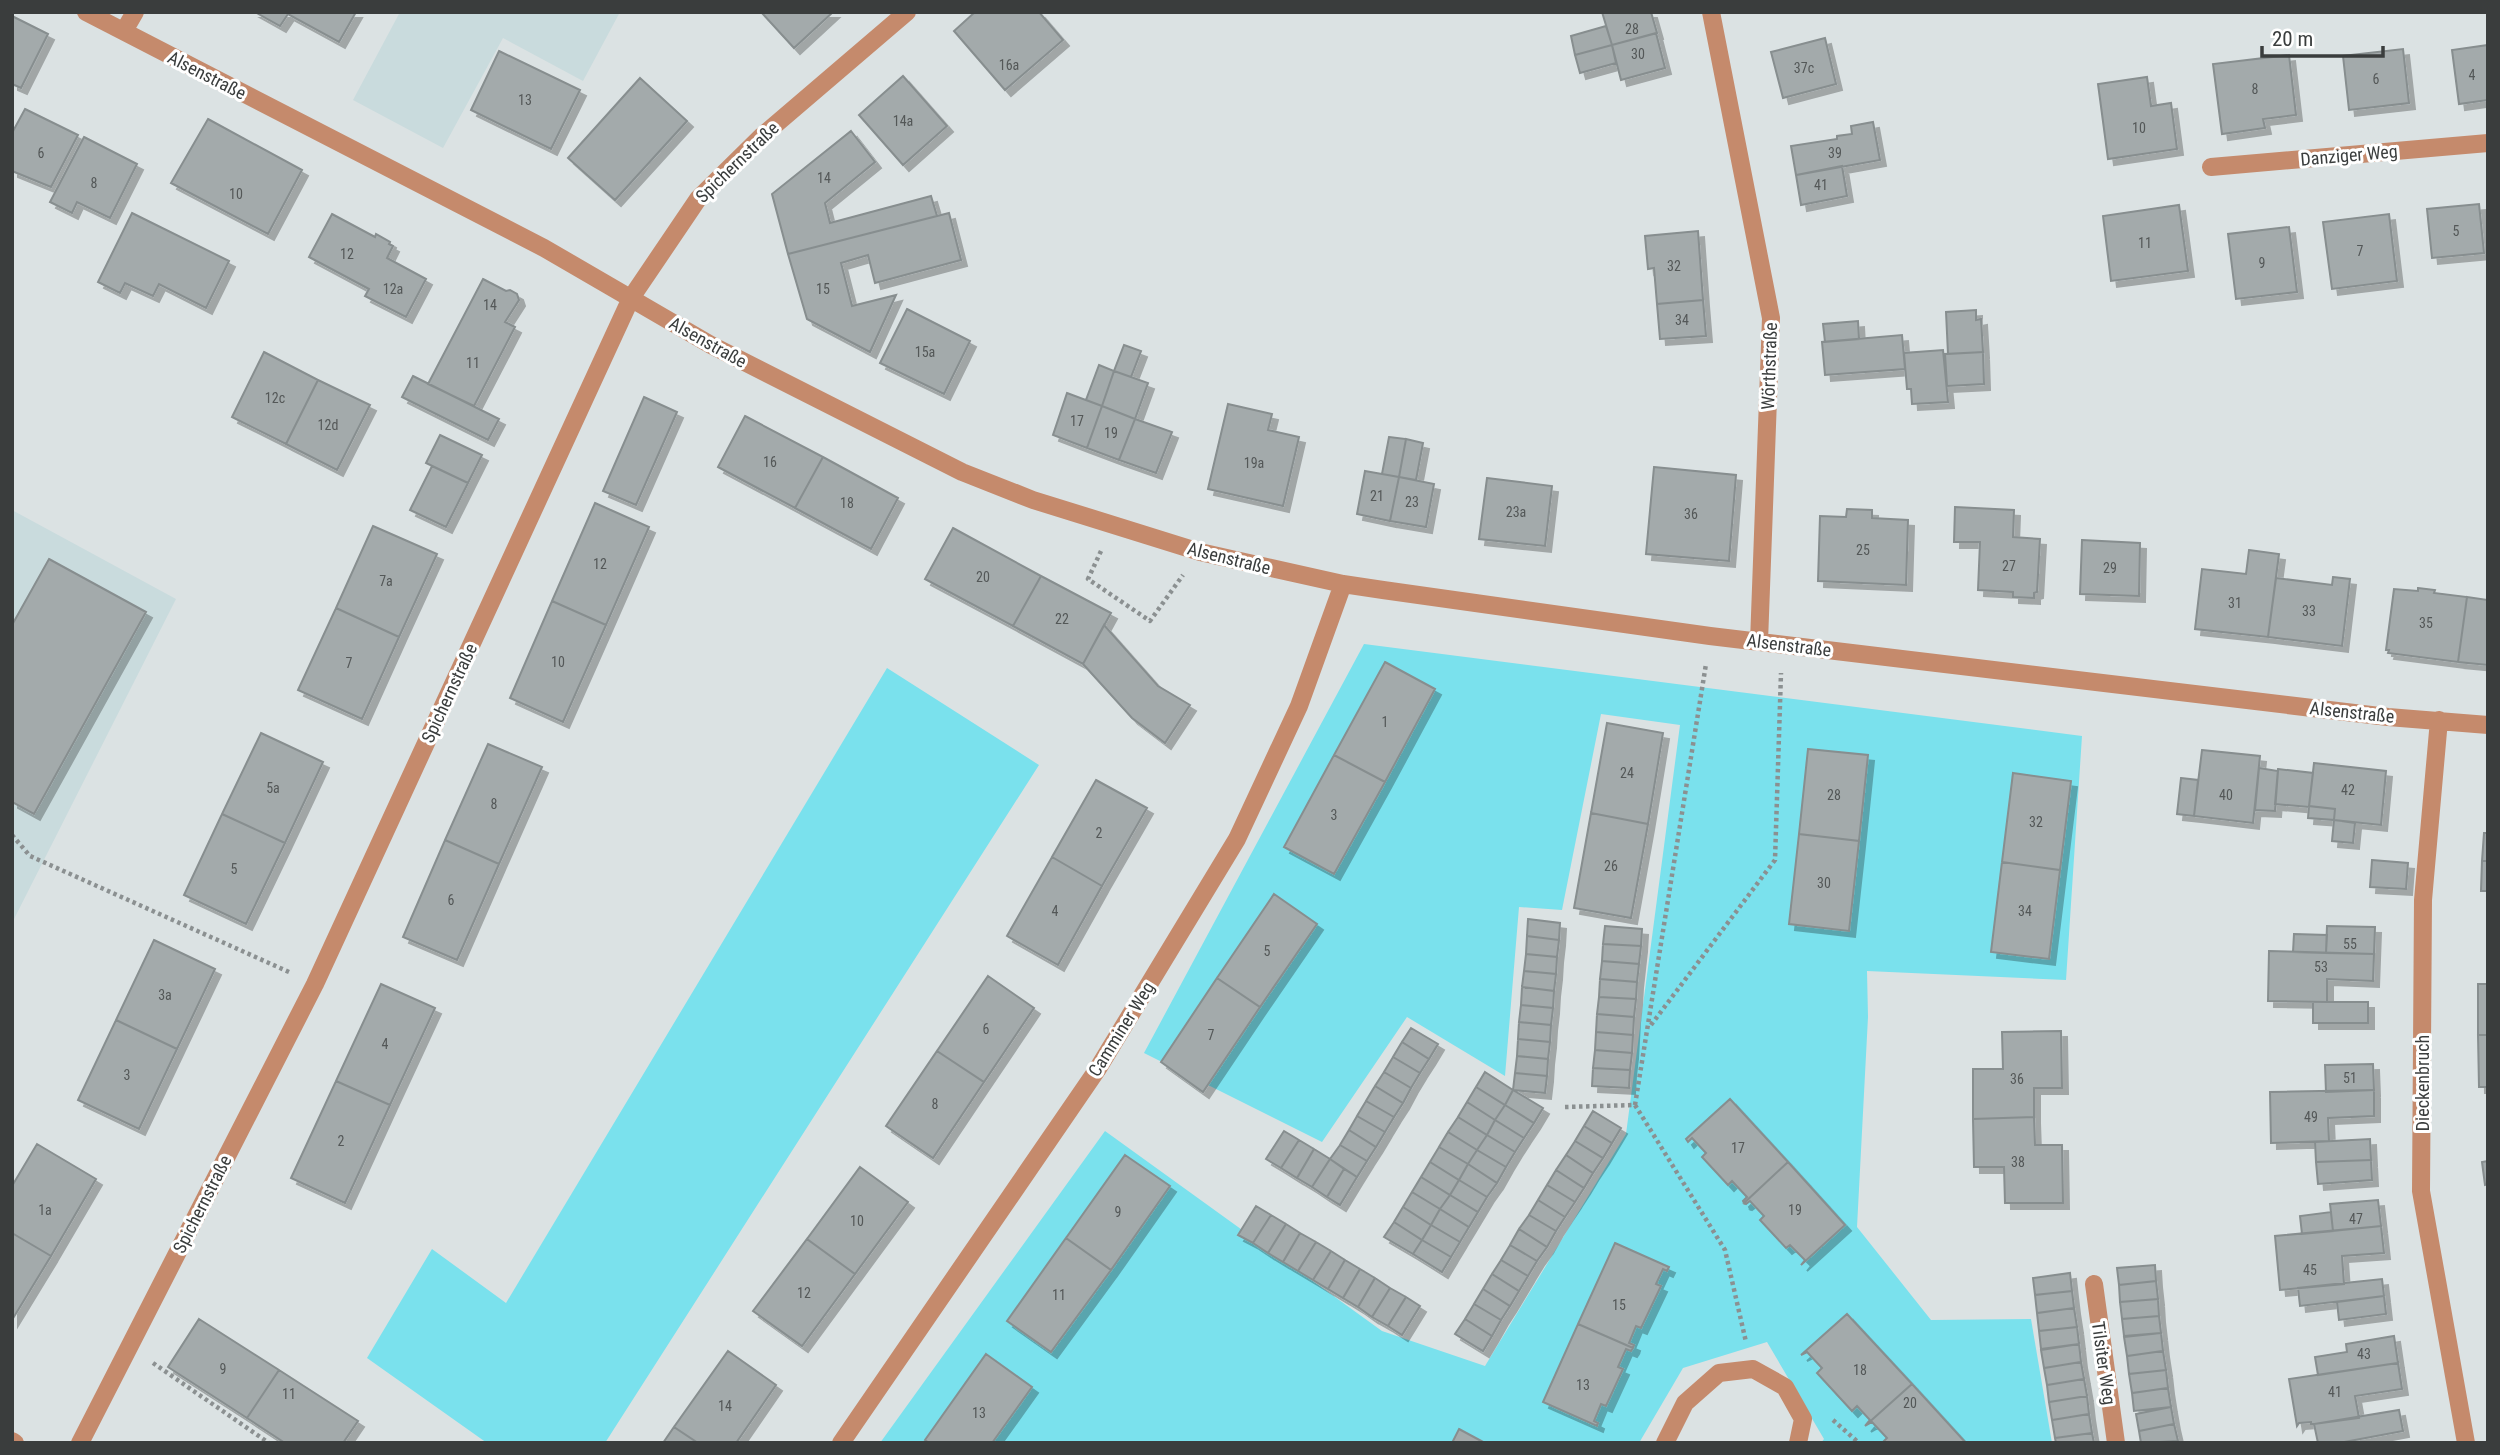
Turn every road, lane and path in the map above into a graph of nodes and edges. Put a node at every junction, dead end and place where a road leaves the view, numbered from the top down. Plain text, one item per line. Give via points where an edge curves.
1 (86, 12) edge
2 (135, 12) edge
3 (907, 12) edge
4 (1711, 12) edge
5 (124, 31) junction
6 (2488, 143) edge
7 (2211, 167) dead end
8 (631, 298) junction
9 (1112, 526) junction
10 (1200, 552) junction
11 (1343, 584) junction
12 (1710, 636) junction
13 (1759, 642) junction
14 (1782, 645) junction
15 (2439, 720) junction
16 (2488, 725) edge
17 (12, 835) edge
18 (315, 984) junction
19 (1648, 1028) junction
20 (1635, 1105) junction
21 (1565, 1107) dead end
22 (2094, 1284) dead end
23 (130, 1346) junction
24 (1753, 1369) junction
25 (80, 1443) edge
26 (269, 1443) edge
27 (841, 1443) edge
28 (1665, 1443) edge
29 (1798, 1443) edge
30 (2116, 1443) edge
31 (2466, 1443) edge

1 - 5 street, Alsenstraße
2 - 5 street
3 - 8 street, Spichernstraße via 762,136 698,199
4 - 13 street, Wörthstraße via 1771,318
5 - 8 street, Alsenstraße via 544,248
6 - 7 street, Danziger Weg
8 - 9 street, Alsenstraße via 711,345 962,472
8 - 18 street, Spichernstraße
9 - 10 street, Alsenstraße
9 - 10 path via 1088,579 1150,621
10 - 11 street, Alsenstraße
11 - 12 street, Alsenstraße
11 - 27 street, Camminer Weg via 1299,705 1237,839 1097,1070
12 - 13 street, Alsenstraße
12 - 19 path
13 - 14 street, Alsenstraße
14 - 15 street, Alsenstraße
14 - 19 path via 1776,860
15 - 16 street, Alsenstraße
15 - 31 street, Dieckenbruch via 2423,900 2421,1191
17 - 18 path via 30,856
18 - 23 street, Spichernstraße
19 - 20 path
20 - 21 path
20 - 24 path via 1725,1250
22 - 30 street, Tilsiter Weg
23 - 25 street, Spichernstraße
23 - 26 path
24 - 28 street via 1720,1373 1685,1403
24 - 29 street via 1785,1387 1803,1419

